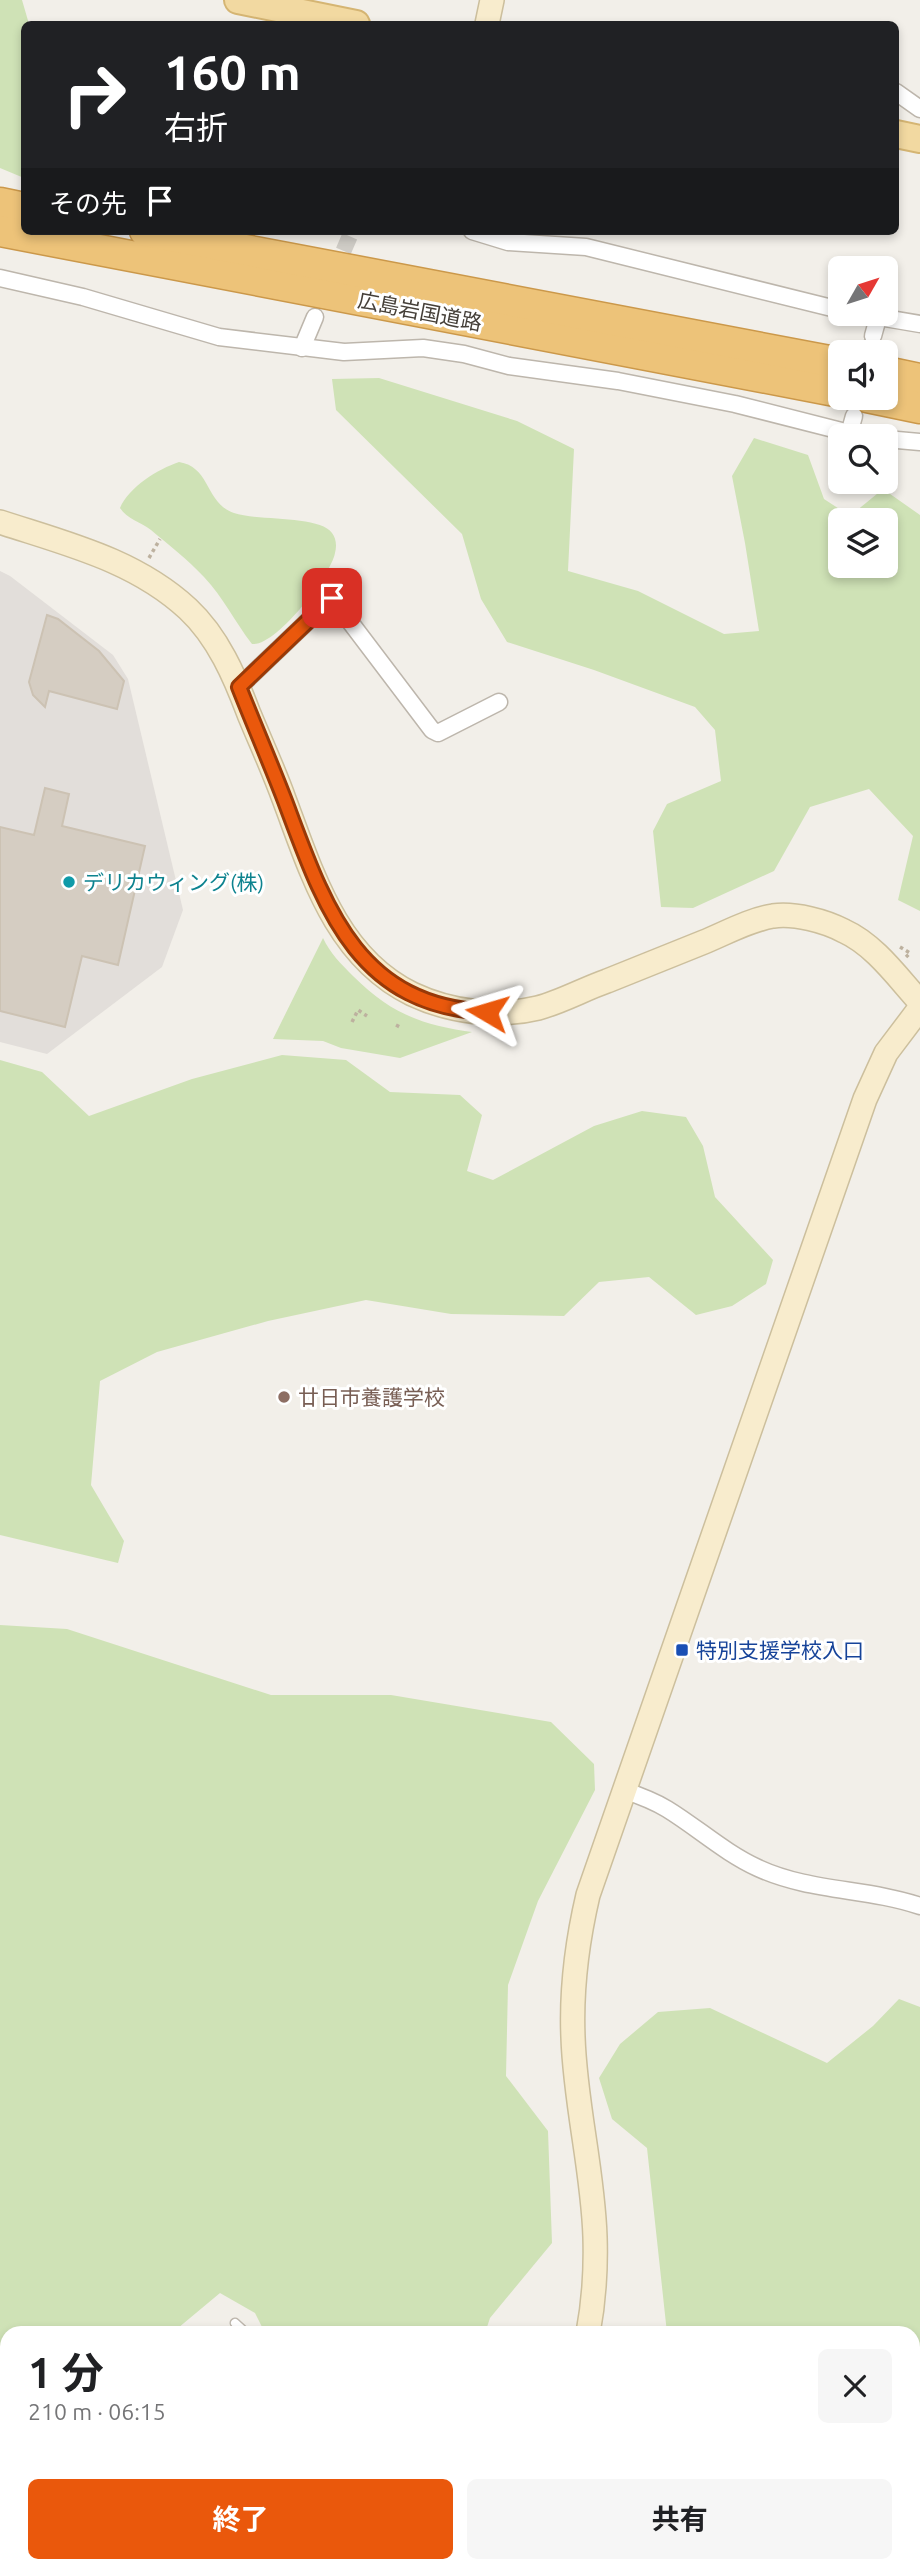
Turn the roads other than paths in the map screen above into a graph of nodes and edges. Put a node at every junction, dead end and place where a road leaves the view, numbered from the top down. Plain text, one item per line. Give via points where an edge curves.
1 (238, 0) edge
2 (492, 0) edge
3 (310, 8) edge
4 (347, 21) edge
5 (488, 21) edge
6 (899, 94) edge
7 (920, 109) edge
8 (899, 135) edge
9 (920, 139) edge
10 (0, 203) edge
11 (21, 207) edge
12 (0, 231) edge
13 (166, 235) edge
14 (485, 235) edge
15 (0, 278) edge
16 (828, 307) edge
17 (315, 317) dead end
18 (898, 321) edge
19 (920, 324) edge
20 (876, 326) edge
21 (873, 336) tunnel mouth
22 (302, 348) junction
23 (828, 361) edge
24 (898, 374) edge
25 (920, 379) edge
26 (828, 397) edge
27 (898, 406) edge
28 (920, 408) edge
29 (828, 428) edge
30 (898, 440) edge
31 (920, 442) edge
32 (0, 522) edge
33 (239, 687) junction
34 (499, 702) dead end
35 (920, 1002) edge
36 (920, 1007) edge
37 (623, 1790) junction
38 (920, 1906) edge
39 (235, 2323) dead end
40 (238, 2326) edge
41 (590, 2326) edge

1 - 3 main road
2 - 5 street
3 - 4 main road
6 - 7 street
8 - 9 main road
10 - 11 highway
12 - 26 highway, 広島岩国道路
13 - 23 highway, 広島岩国道路
14 - 16 street via 508,242 586,247
15 - 22 street via 219,337
17 - 22 street
18 - 19 street
20 - 21 street
22 - 29 street via 344,352 423,348 464,354 509,366 736,404
24 - 25 highway
27 - 28 highway, 広島岩国道路
30 - 31 street
32 - 33 street via 124,564 158,585 206,630
33 - 34 street via 332,598 432,730 438,733
33 - 35 street via 318,888 335,920 376,971 433,1004 502,1013 539,1008 774,916 813,920 846,931 867,946
36 - 37 street via 886,1053 865,1099
37 - 38 street via 666,1808 738,1858 769,1872 819,1887
37 - 41 street via 588,1895 573,1991 576,2076 595,2236
39 - 40 lane

